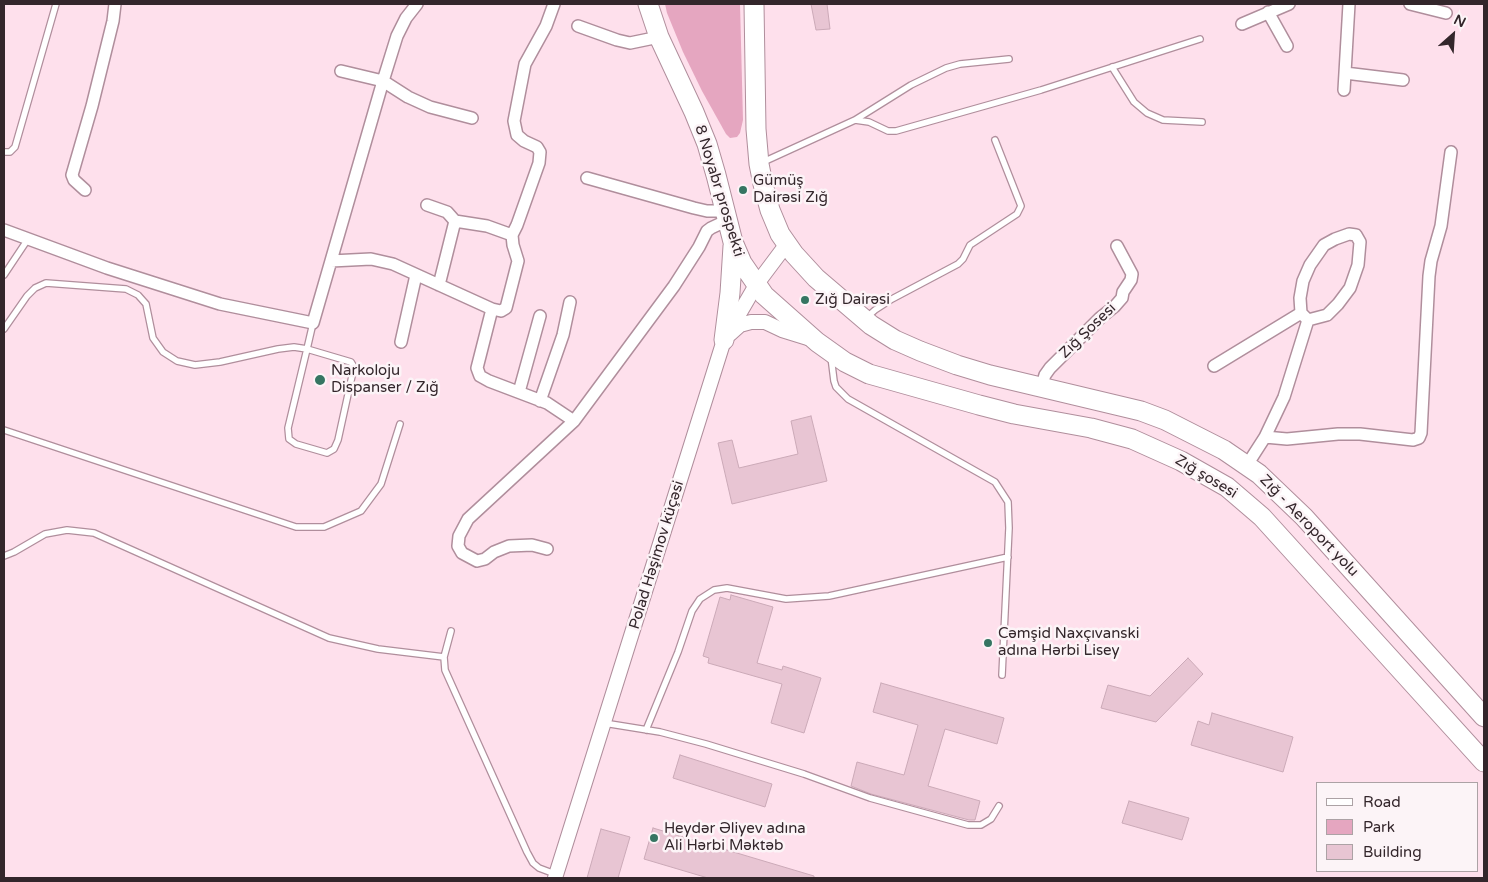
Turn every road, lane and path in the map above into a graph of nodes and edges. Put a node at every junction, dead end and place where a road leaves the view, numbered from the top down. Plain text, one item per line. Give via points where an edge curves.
1 (56, 4) edge
2 (115, 4) edge
3 (416, 4) edge
4 (554, 4) edge
5 (648, 4) edge
6 (754, 4) edge
7 (1288, 4) edge
8 (1350, 4) edge
9 (1410, 4) edge
10 (1268, 12) junction
11 (1446, 13) dead end
12 (1242, 24) dead end
13 (578, 26) dead end
14 (659, 37) junction
15 (1200, 39) dead end
16 (1286, 46) dead end
17 (1010, 59) dead end
18 (1112, 67) junction
19 (341, 71) dead end
20 (1345, 73) junction
21 (1403, 80) dead end
22 (383, 81) junction
23 (1344, 90) dead end
24 (472, 118) dead end
25 (855, 120) junction
26 (1202, 122) dead end
27 (995, 140) dead end
28 (4, 152) edge
29 (1451, 152) dead end
30 (760, 164) junction
31 (588, 178) dead end
32 (85, 190) dead end
33 (427, 204) dead end
34 (727, 215) junction
35 (455, 221) junction
36 (4, 230) edge
37 (512, 234) junction
38 (28, 239) junction
39 (733, 242) junction
40 (786, 245) junction
41 (1117, 246) dead end
42 (331, 261) junction
43 (4, 275) edge
44 (416, 275) junction
45 (439, 285) junction
46 (756, 285) junction
47 (570, 302) dead end
48 (492, 309) junction
49 (540, 316) dead end
50 (1305, 316) junction
51 (864, 320) junction
52 (314, 323) junction
53 (4, 329) edge
54 (724, 340) junction
55 (401, 342) dead end
56 (824, 346) junction
57 (307, 350) junction
58 (1214, 366) dead end
59 (1041, 388) junction
60 (519, 392) junction
61 (540, 401) junction
62 (574, 421) junction
63 (400, 424) dead end
64 (4, 430) edge
65 (1265, 437) junction
66 (1247, 465) junction
67 (547, 549) dead end
68 (4, 556) edge
69 (1008, 557) junction
70 (451, 632) dead end
71 (444, 657) junction
72 (1002, 676) dead end
73 (1484, 717) edge
74 (604, 723) junction
75 (646, 730) junction
76 (1484, 762) edge
77 (999, 806) dead end
78 (556, 876) edge

1 - 28 lane via 15,147
2 - 32 street via 92,106 72,175
3 - 22 street via 397,36
4 - 37 street via 525,64 514,121 516,135 540,152 539,163
5 - 14 highway, 8 Noyabr prospekti
6 - 30 highway via 756,129
7 - 10 street
8 - 20 street
9 - 11 street
10 - 12 street
10 - 16 street
13 - 14 street via 630,43
14 - 34 highway, 8 Noyabr prospekti via 707,144
15 - 18 lane
17 - 25 lane via 946,68 911,85
18 - 25 lane via 896,131
18 - 26 lane via 1134,102 1147,113 1163,120
19 - 22 street
20 - 21 street
20 - 23 street
22 - 24 street via 430,107
22 - 42 street
25 - 30 lane
27 - 51 lane via 1020,206 1017,214 970,245 958,264 892,299
29 - 65 street via 1441,226 1429,276 1419,438 1360,434 1287,439
30 - 40 highway via 770,210
31 - 34 street
33 - 35 street via 447,212
34 - 39 highway, 8 Noyabr prospekti
34 - 62 street via 707,231 674,286
35 - 37 street
35 - 45 street
36 - 38 street
37 - 48 street via 518,261 506,308 501,311
38 - 43 lane
38 - 52 street via 220,304
39 - 46 highway, 8 Noyabr prospekti
39 - 54 highway
40 - 46 street, Polad Həşimov küçəsi
40 - 51 highway via 816,278
41 - 59 street, Zığ Şosesi via 1132,274 1122,298 1050,368
42 - 44 street via 372,259
42 - 52 street
44 - 45 street
44 - 55 street
45 - 48 street
46 - 54 street, Polad Həşimov küçəsi
46 - 56 highway, 8 Noyabr prospekti
47 - 61 street via 563,335
48 - 60 street via 477,368 480,376
49 - 60 street
50 - 50 street via 1326,315 1350,288 1358,265 1360,242 1356,235 1334,238 1324,245 1310,265 1300,298
50 - 58 street
50 - 65 street via 1284,397
51 - 59 highway, Zığ - Aeroport yolu via 920,352
52 - 57 lane
53 - 57 lane via 27,296 46,284 126,289 146,304 153,338 163,352 176,361 195,365 278,349 294,347
54 - 56 street via 740,325 765,322
54 - 74 street, Polad Həşimov küçəsi
56 - 69 lane via 836,387 848,399 995,482 1008,502
56 - 76 highway, Zığ şosesi via 855,368 885,379 988,408 1091,428 1132,440 1182,461 1227,487 1262,517
57 - 57 lane via 288,428 289,439 328,453 338,440 354,367 350,362
59 - 66 highway, Zığ - Aeroport yolu via 1141,411 1196,434
60 - 61 street
61 - 62 street
62 - 67 street via 468,519 459,536 458,546 462,553 477,561 509,546 532,545
63 - 64 lane via 381,484 361,511 324,528 296,527
65 - 66 street
66 - 73 highway, Zığ - Aeroport yolu via 1304,517
68 - 71 lane via 45,534 67,530 94,534 329,638 378,649
69 - 72 lane
69 - 75 lane via 829,596 786,599 727,588 714,590 700,599 692,611
70 - 71 lane
71 - 78 lane via 446,670 527,852 539,868
74 - 75 lane
74 - 78 street, Polad Həşimov küçəsi
75 - 77 lane via 706,744 870,798 968,826 981,825 991,819

